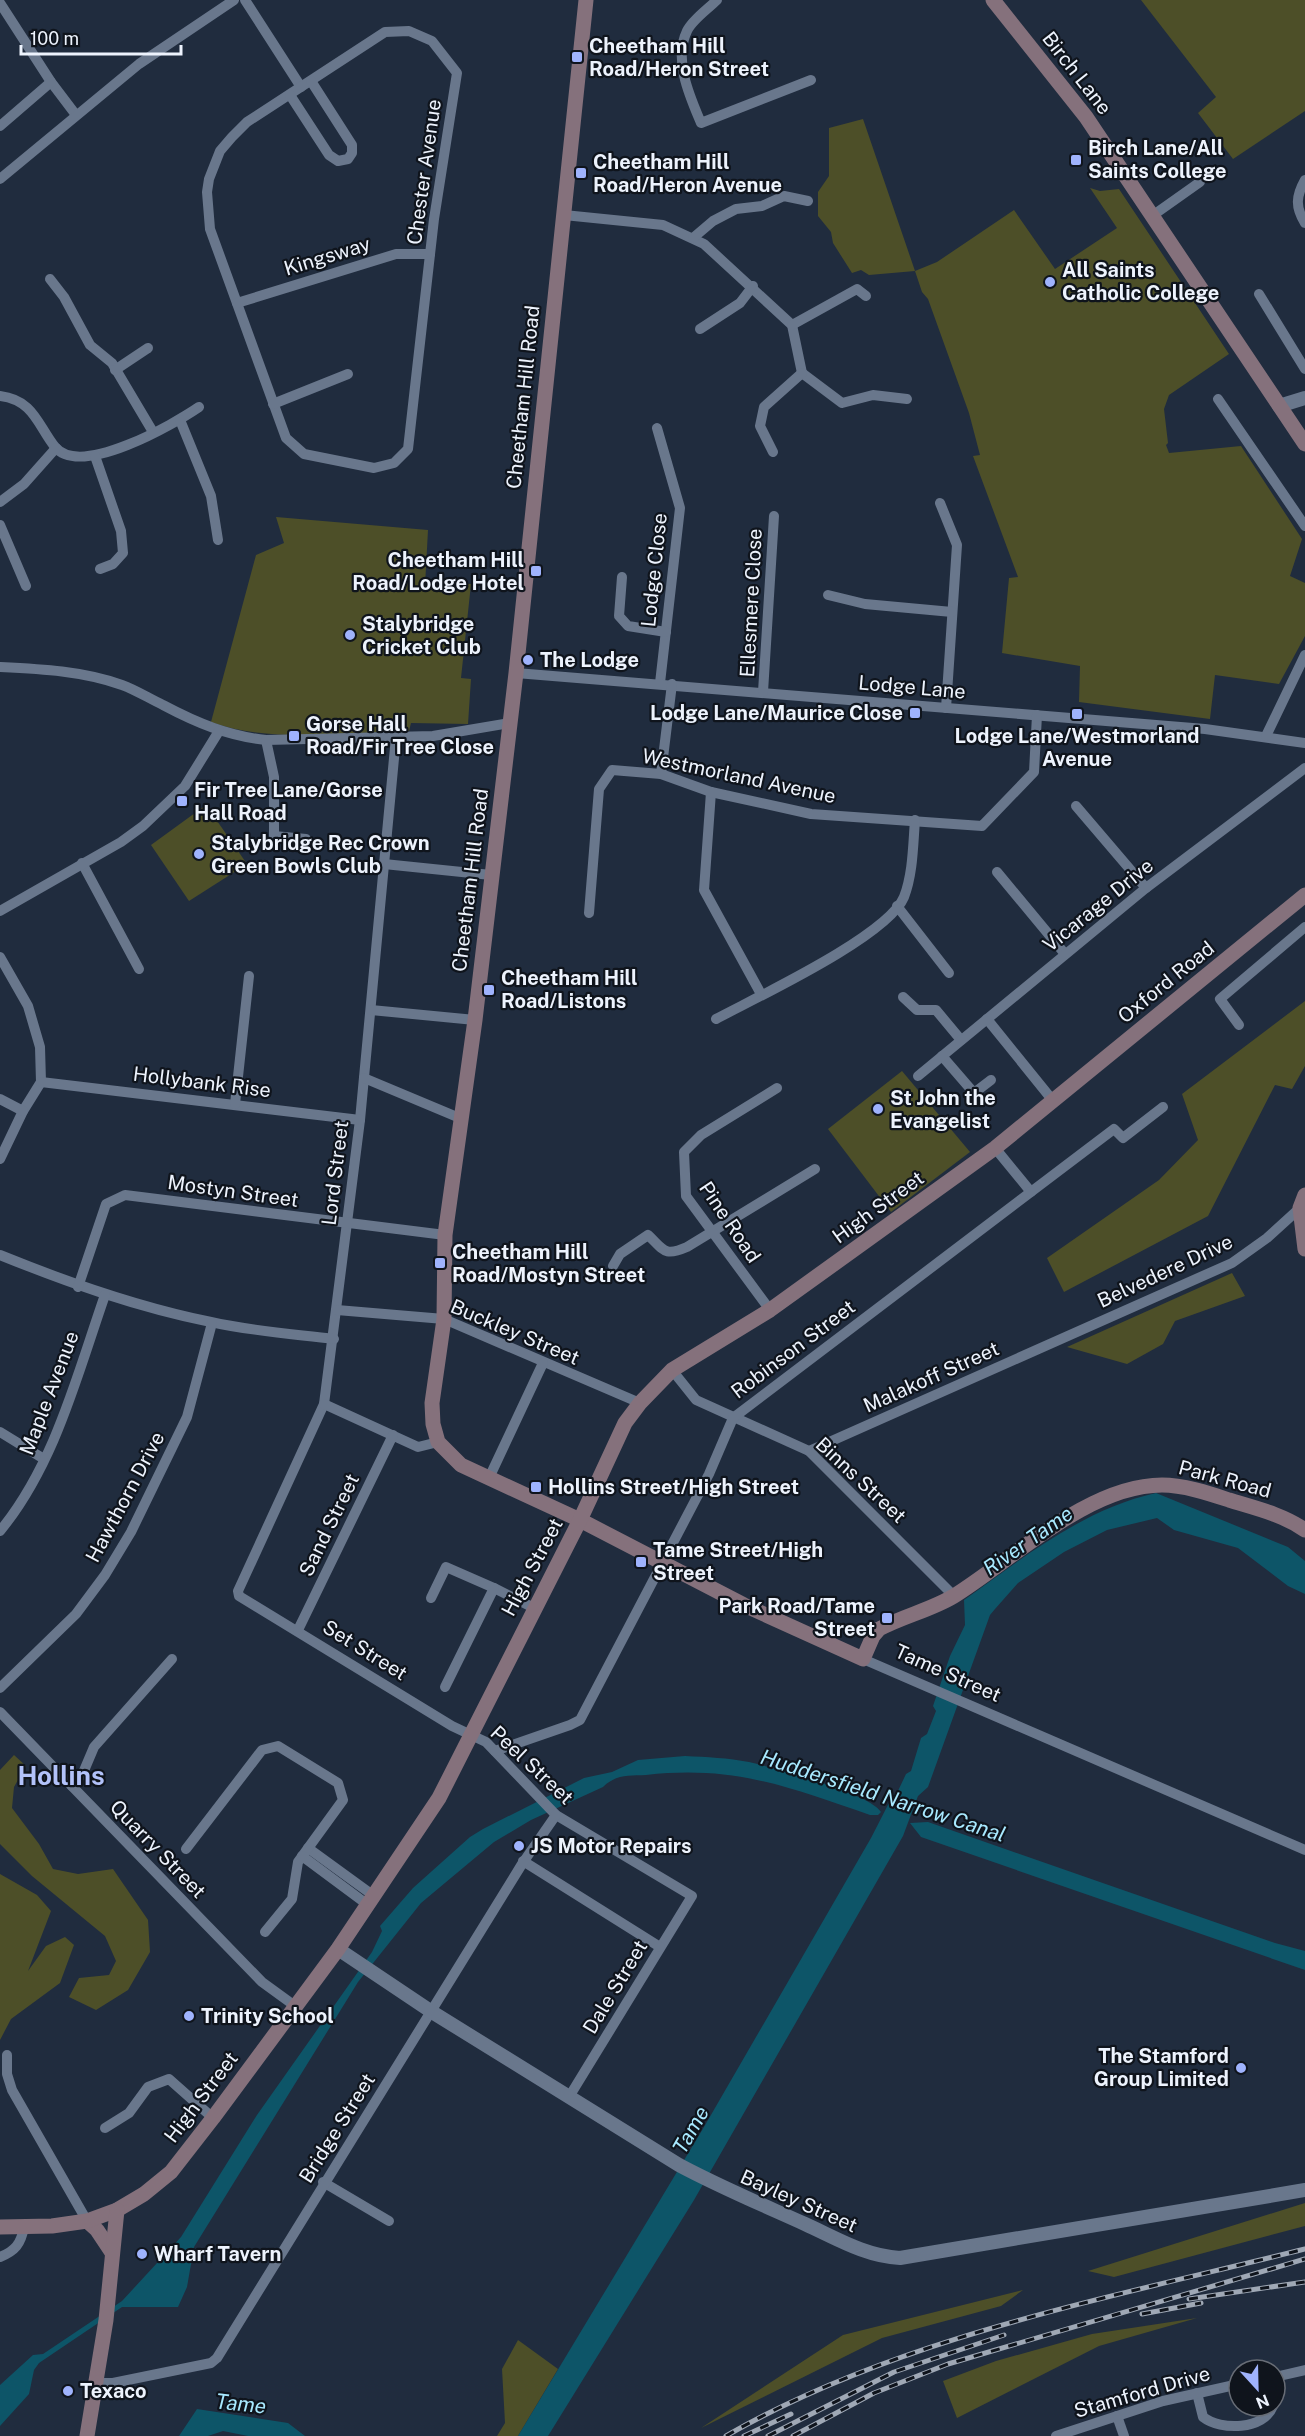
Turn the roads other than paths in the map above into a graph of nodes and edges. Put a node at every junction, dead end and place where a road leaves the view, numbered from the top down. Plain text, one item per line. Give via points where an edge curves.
1 (234, 0) edge
2 (244, 0) edge
3 (586, 0) edge
4 (717, 0) edge
5 (993, 0) edge
6 (0, 3) edge
7 (811, 80) dead end
8 (51, 82) junction
9 (306, 84) junction
10 (290, 95) junction
11 (76, 115) junction
12 (0, 126) edge
13 (0, 179) edge
14 (1305, 180) edge
15 (1200, 182) dead end
16 (808, 201) dead end
17 (564, 215) junction
18 (1152, 216) junction
19 (1305, 223) edge
20 (693, 238) junction
21 (430, 254) junction
22 (50, 279) dead end
23 (753, 286) junction
24 (1259, 294) dead end
25 (866, 296) dead end
26 (237, 303) junction
27 (792, 324) junction
28 (700, 329) dead end
29 (148, 348) dead end
30 (1305, 369) edge
31 (115, 370) junction
32 (802, 373) junction
33 (348, 374) dead end
34 (0, 396) edge
35 (1305, 398) edge
36 (907, 399) dead end
37 (1218, 399) dead end
38 (273, 404) junction
39 (199, 406) dead end
40 (1279, 406) junction
41 (180, 420) junction
42 (657, 428) dead end
43 (153, 432) junction
44 (1305, 444) edge
45 (56, 448) junction
46 (773, 452) dead end
47 (95, 456) junction
48 (0, 502) edge
49 (940, 503) dead end
50 (774, 516) dead end
51 (0, 525) edge
52 (1305, 526) edge
53 (218, 540) dead end
54 (100, 569) dead end
55 (622, 577) dead end
56 (26, 586) dead end
57 (828, 595) dead end
58 (952, 612) junction
59 (666, 632) junction
60 (1305, 655) edge
61 (0, 667) edge
62 (516, 673) junction
63 (660, 683) junction
64 (672, 684) junction
65 (763, 692) junction
66 (946, 708) junction
67 (1037, 715) junction
68 (510, 723) junction
69 (219, 731) junction
70 (1266, 736) junction
71 (396, 737) junction
72 (266, 740) junction
73 (1305, 743) edge
74 (1305, 768) edge
75 (660, 774) junction
76 (711, 792) junction
77 (1076, 806) dead end
78 (915, 820) junction
79 (306, 838) dead end
80 (82, 863) junction
81 (384, 864) junction
82 (997, 872) dead end
83 (491, 875) junction
84 (1146, 888) junction
85 (1305, 895) edge
86 (897, 906) junction
87 (1, 907) edge
88 (589, 913) dead end
89 (1305, 927) edge
90 (1065, 954) junction
91 (0, 957) edge
92 (139, 969) dead end
93 (949, 973) dead end
94 (249, 976) dead end
95 (761, 994) junction
96 (903, 997) dead end
97 (371, 1010) junction
98 (716, 1019) dead end
99 (987, 1019) junction
100 (475, 1020) junction
101 (1239, 1025) dead end
102 (961, 1040) junction
103 (942, 1056) junction
104 (918, 1076) dead end
105 (364, 1078) junction
106 (991, 1080) dead end
107 (41, 1082) junction
108 (777, 1088) dead end
109 (0, 1099) edge
110 (1054, 1102) junction
111 (235, 1104) junction
112 (1163, 1107) dead end
113 (23, 1111) junction
114 (462, 1119) junction
115 (360, 1120) junction
116 (995, 1148) junction
117 (0, 1159) edge
118 (815, 1169) dead end
119 (1031, 1192) junction
120 (1303, 1201) edge
121 (347, 1225) junction
122 (712, 1232) junction
123 (445, 1235) junction
124 (1305, 1249) edge
125 (0, 1254) edge
126 (613, 1266) dead end
127 (78, 1287) junction
128 (105, 1295) junction
129 (337, 1310) junction
130 (770, 1310) junction
131 (444, 1319) junction
132 (212, 1323) junction
133 (1068, 1336) joint
134 (334, 1339) junction
135 (543, 1363) junction
136 (672, 1371) junction
137 (640, 1403) junction
138 (324, 1404) junction
139 (733, 1418) junction
140 (0, 1432) edge
141 (393, 1435) junction
142 (438, 1442) junction
143 (809, 1451) junction
144 (44, 1459) junction
145 (489, 1478) junction
146 (580, 1520) junction
147 (1305, 1530) edge
148 (0, 1531) edge
149 (661, 1563) junction
150 (494, 1588) junction
151 (239, 1596) joint
152 (954, 1596) junction
153 (431, 1598) dead end
154 (534, 1608) junction
155 (298, 1630) junction
156 (172, 1659) dead end
157 (862, 1659) junction
158 (445, 1687) dead end
159 (0, 1688) edge
160 (0, 1712) edge
161 (472, 1735) junction
162 (495, 1751) junction
163 (72, 1786) junction
164 (556, 1815) junction
165 (186, 1849) dead end
166 (1305, 1850) edge
167 (305, 1852) junction
168 (524, 1861) junction
169 (692, 1896) joint
170 (371, 1900) junction
171 (265, 1932) dead end
172 (660, 1947) junction
173 (338, 1949) junction
174 (295, 2006) junction
175 (432, 2012) junction
176 (7, 2055) dead end
177 (4, 2079) edge
178 (569, 2097) junction
179 (213, 2118) junction
180 (105, 2128) dead end
181 (323, 2182) junction
182 (1305, 2190) edge
183 (117, 2210) junction
184 (87, 2221) junction
185 (389, 2221) dead end
186 (0, 2227) edge
187 (24, 2227) junction
188 (111, 2251) junction
189 (0, 2258) edge
190 (1305, 2370) edge
191 (1287, 2374) edge
192 (97, 2383) junction
193 (1227, 2387) edge
194 (1197, 2393) junction
195 (1117, 2415) junction
196 (1258, 2418) edge
197 (87, 2436) edge
198 (1056, 2436) edge
199 (1124, 2436) edge

1 - 11 street via 139,64
2 - 9 street
3 - 17 main road, Cheetham Hill Road
4 - 7 street via 687,30 682,56 686,86 701,123
5 - 18 main road, Birch Lane via 1086,117
6 - 8 street
8 - 11 street
8 - 12 street
9 - 10 street, Chester Avenue
9 - 10 street via 352,145 348,159 336,161 329,155
9 - 21 street, Chester Avenue via 385,32 397,31 410,31 432,40 457,73
10 - 26 street, Chester Avenue via 247,122 232,137 220,152 209,179 210,229
11 - 13 street
14 - 19 street via 1297,195 1298,213
15 - 18 street
16 - 20 street via 784,196 762,206 736,209
17 - 20 street via 663,225
17 - 62 main road, Cheetham Hill Road
18 - 40 main road, Birch Lane
20 - 23 street
21 - 26 street, Kingsway via 396,254
21 - 38 street, Chester Avenue via 408,449 394,463 374,468 304,454 286,438
22 - 31 street via 90,345
23 - 27 street
23 - 28 street via 740,303
24 - 30 street
25 - 27 street via 856,289
26 - 38 street, Chester Avenue
27 - 32 street
29 - 31 street
31 - 43 street
32 - 36 street via 842,404 873,395
32 - 46 street via 764,407 760,426
33 - 38 street
34 - 45 street via 33,411
35 - 40 street
37 - 52 street
39 - 41 street
40 - 44 main road, Birch Lane
41 - 43 street
41 - 53 street via 211,496
42 - 59 street, Lodge Close via 680,508
43 - 47 street
45 - 47 street via 77,458
45 - 48 street via 24,484
47 - 54 street via 121,531 123,553 113,564
49 - 58 street via 957,545
50 - 65 street, Ellesmere Close
51 - 56 street
55 - 59 street via 619,616 628,626
57 - 58 street via 865,604
58 - 66 street
59 - 63 street, Lodge Close
60 - 70 street
61 - 69 street via 77,674 124,685
62 - 63 street, Lodge Lane
62 - 68 main road, Cheetham Hill Road
63 - 64 street, Lodge Lane
64 - 65 street, Lodge Lane
64 - 75 street
65 - 66 street, Lodge Lane
66 - 67 street, Lodge Lane
67 - 70 street, Lodge Lane
67 - 78 street, Westmorland Avenue via 1034,772 982,826
68 - 71 street via 450,734
68 - 83 main road, Cheetham Hill Road
69 - 72 street
69 - 80 street via 185,786 167,804 121,842
70 - 73 street, Lodge Lane
71 - 72 street
71 - 81 street, Lord Street
72 - 79 street via 274,777 274,836
74 - 84 street, Vicarage Drive
75 - 76 street, Westmorland Avenue
75 - 88 street, Westmorland Avenue via 612,770 599,789
76 - 78 street, Westmorland Avenue via 811,814
76 - 95 street via 704,890
77 - 84 street
78 - 86 street via 903,899
80 - 87 street
80 - 92 street
81 - 83 street
81 - 97 street, Lord Street
82 - 90 street
83 - 100 main road, Cheetham Hill Road
84 - 90 street, Vicarage Drive
85 - 110 main road, Oxford Road
86 - 93 street
86 - 95 street via 881,924 847,948
89 - 101 street via 1220,999
90 - 99 street, Vicarage Drive
91 - 107 street via 28,1006 40,1047
94 - 111 street
95 - 98 street
96 - 102 street via 917,1010 936,1010
97 - 100 street
97 - 105 street, Lord Street
99 - 102 street, Vicarage Drive
99 - 110 street
100 - 114 main road, Cheetham Hill Road
102 - 103 street, Vicarage Drive
103 - 104 street, Vicarage Drive
103 - 106 street via 974,1093
105 - 114 street
105 - 115 street, Lord Street
107 - 111 street, Hollybank Rise
107 - 113 street
108 - 122 street, Pine Road via 701,1135 684,1152 686,1196
109 - 113 street
110 - 116 main road, High Street
111 - 115 street, Hollybank Rise
112 - 119 street, Robinson Street via 1123,1137 1114,1129
113 - 117 street
114 - 123 main road, Cheetham Hill Road
115 - 121 street, Lord Street
116 - 119 street
116 - 130 main road, High Street
118 - 122 street
119 - 139 street, Robinson Street
120 - 124 main road
120 - 133 street, Belvedere Drive via 1267,1238 1232,1263
121 - 123 street, Mostyn Street
121 - 127 street, Mostyn Street via 125,1195 106,1204
121 - 129 street, Lord Street
122 - 126 street via 672,1253 664,1252 648,1235 620,1254
122 - 130 street, Pine Road
123 - 131 main road, Cheetham Hill Road
125 - 127 street
127 - 128 street
128 - 132 street
128 - 144 street, Maple Avenue via 58,1431
129 - 131 street, Buckley Street
129 - 134 street, Lord Street
130 - 136 main road, High Street
131 - 135 street, Buckley Street
131 - 142 main road, Cheetham Hill Road via 432,1403
132 - 134 street
132 - 159 street, Hawthorn Drive via 187,1417 131,1532 76,1614
133 - 143 street, Malakoff Street
134 - 138 street, Lord Street
135 - 137 street, Buckley Street
135 - 145 street
136 - 137 main road, High Street
136 - 139 street, Binns Street via 696,1400
137 - 146 main road, High Street via 625,1423
138 - 141 street
138 - 151 street, Lord Street via 238,1590
139 - 143 street, Binns Street
139 - 149 street, Robinson Street via 709,1474
140 - 144 street
141 - 142 street via 418,1447
141 - 155 street, Sand Street
142 - 145 main road, Tame Street via 461,1465
143 - 152 street, Binns Street
144 - 148 street, Maple Avenue
145 - 146 main road, Tame Street
146 - 149 main road, Tame Street
146 - 154 main road, High Street
147 - 152 main road, Park Road via 1282,1517 1222,1498 1170,1485 1142,1487 1059,1522
149 - 157 main road, Tame Street
149 - 162 street, Robinson Street via 580,1720
150 - 153 street via 446,1567
150 - 154 street
150 - 158 street
151 - 155 street, Set Street
152 - 157 main road, Park Road via 879,1629
154 - 161 main road, High Street
155 - 161 street, Set Street
156 - 163 street via 94,1747 84,1773
157 - 166 street, Tame Street
160 - 163 street, Quarry Street
161 - 162 street, Peel Street
161 - 170 main road, High Street via 439,1798
162 - 164 street, Peel Street
163 - 174 street, Quarry Street via 262,1983
164 - 168 street, Bridge Street
164 - 169 street, Peel Street
165 - 167 street via 262,1750 278,1746 338,1783 343,1800
167 - 170 street
167 - 171 street via 298,1862 292,1899
168 - 172 street
168 - 175 street, Bridge Street
169 - 172 street, Dale Street
170 - 173 main road, High Street
172 - 178 street, Dale Street
173 - 174 main road, High Street
173 - 175 street, Bayley Street
174 - 179 main road, High Street
175 - 178 street, Bayley Street
175 - 181 street, Bridge Street
176 - 177 street
177 - 184 street
178 - 182 street, Bayley Street via 711,2182 883,2257 900,2259
179 - 180 street via 169,2079 148,2086 129,2113
179 - 183 main road, High Street via 171,2172
181 - 185 street
181 - 192 street, Bridge Street via 212,2363
183 - 184 main road
183 - 188 main road
184 - 187 main road
184 - 188 main road
186 - 187 main road
187 - 189 street via 16,2248
188 - 192 main road
190 - 191 street
192 - 197 main road
193 - 194 street, Stamford Drive
194 - 195 street, Stamford Drive
194 - 196 street via 1203,2417 1211,2424 1246,2425
195 - 198 street, Stamford Drive
195 - 199 street

